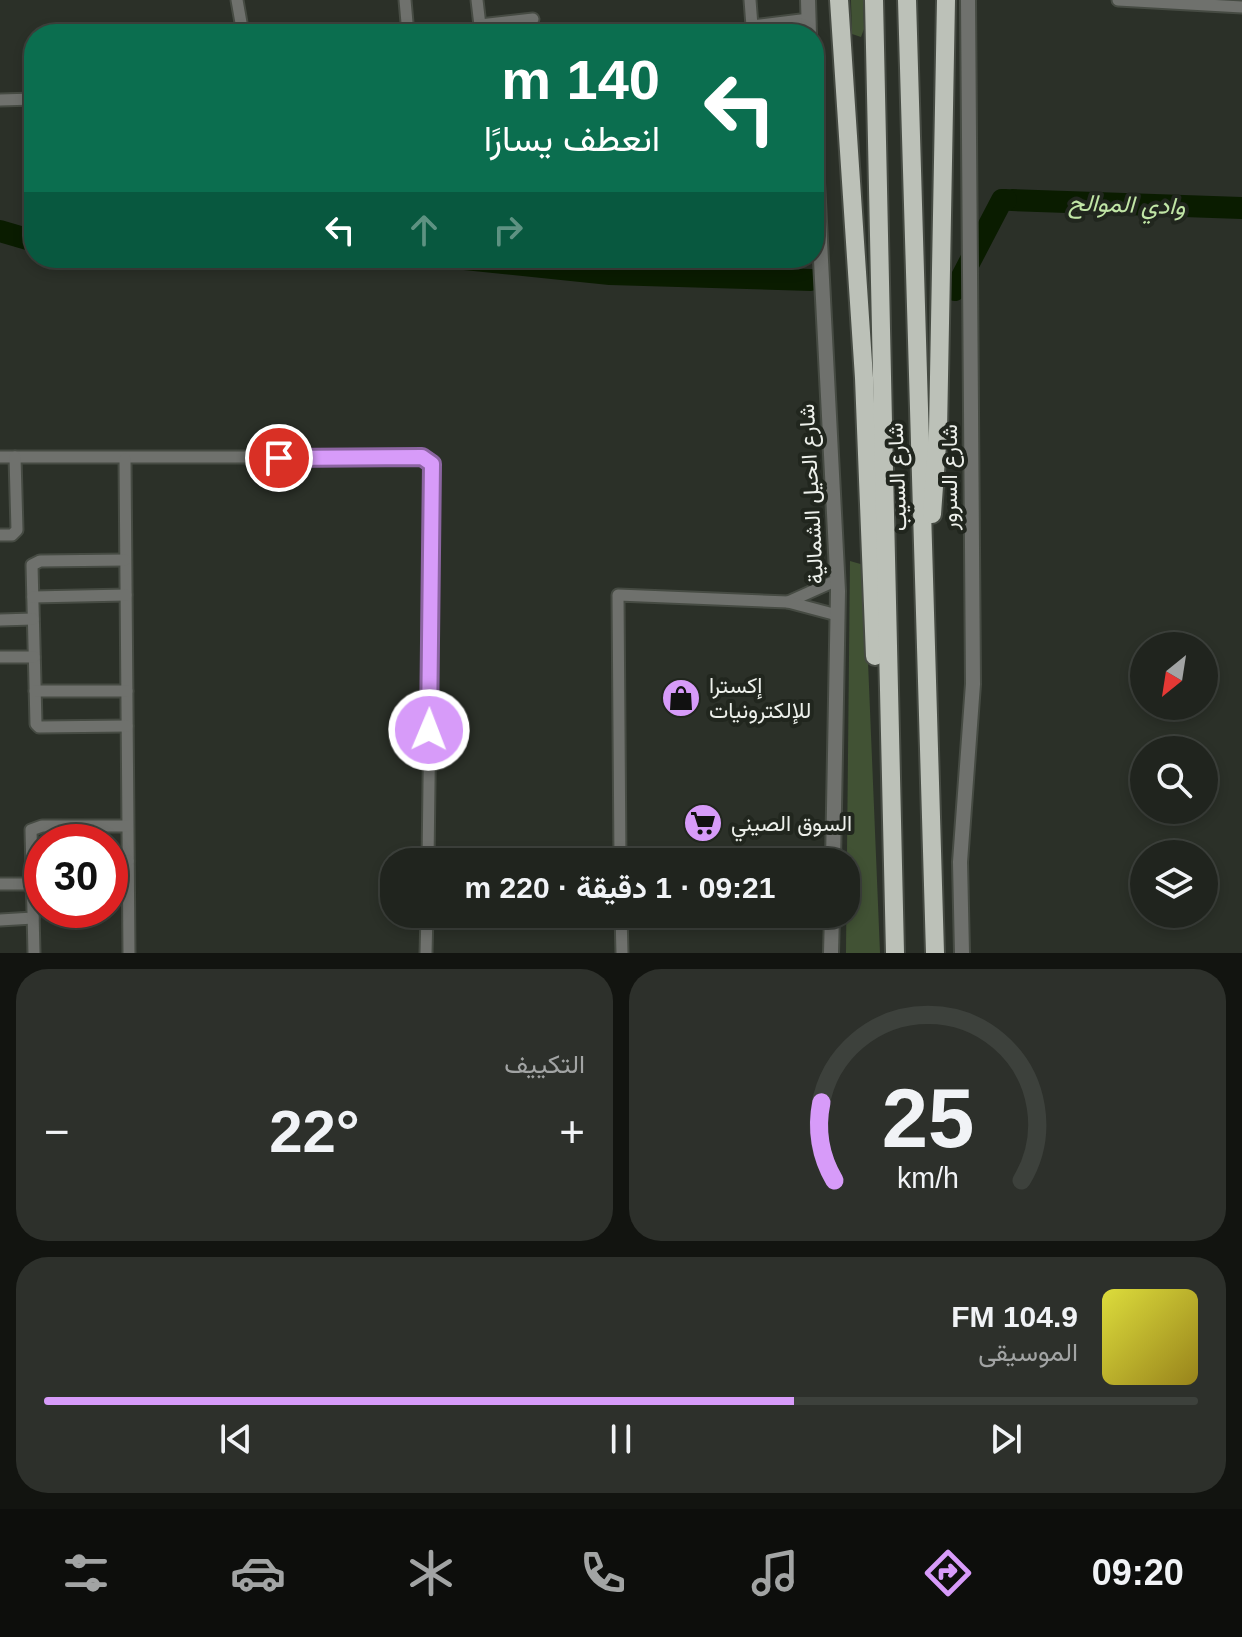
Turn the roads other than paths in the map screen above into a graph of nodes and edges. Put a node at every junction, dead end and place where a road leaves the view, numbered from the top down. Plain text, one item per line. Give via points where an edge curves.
1 (237, 0) edge
2 (405, 0) edge
3 (477, 0) edge
4 (750, 0) edge
5 (808, 0) edge
6 (839, 0) edge
7 (874, 0) edge
8 (907, 0) edge
9 (946, 0) edge
10 (968, 0) edge
11 (1118, 0) edge
12 (1139, 1) edge
13 (1242, 7) edge
14 (533, 19) dead end
15 (241, 24) edge
16 (407, 24) edge
17 (480, 24) edge
18 (509, 24) edge
19 (752, 24) edge
20 (809, 24) edge
21 (24, 99) edge
22 (0, 100) edge
23 (821, 268) edge
24 (0, 457) edge
25 (15, 457) junction
26 (125, 459) junction
27 (0, 535) edge
28 (125, 560) junction
29 (837, 580) junction
30 (126, 595) junction
31 (33, 597) junction
32 (788, 602) junction
33 (837, 615) junction
34 (924, 616) junction
35 (33, 619) junction
36 (0, 620) edge
37 (0, 657) edge
38 (34, 657) junction
39 (35, 691) junction
40 (127, 691) junction
41 (127, 726) junction
42 (888, 745) junction
43 (127, 824) edge
44 (428, 848) edge
45 (620, 848) edge
46 (833, 848) edge
47 (128, 861) edge
48 (0, 884) edge
49 (24, 884) edge
50 (24, 919) edge
51 (0, 920) edge
52 (33, 928) edge
53 (427, 928) edge
54 (621, 928) edge
55 (832, 928) edge
56 (34, 953) edge
57 (129, 953) edge
58 (426, 953) edge
59 (622, 953) edge
60 (831, 953) edge
61 (895, 953) edge
62 (935, 953) edge
63 (962, 953) edge

1 - 15 street
2 - 16 street
3 - 17 street
4 - 19 street
5 - 20 street
6 - 42 highway via 864,378 875,663
7 - 42 highway, شارع السيب
8 - 34 highway, شارع السيب
9 - 34 highway via 938,431
10 - 63 street, شارع السرور via 973,684 960,862
11 - 12 street
12 - 13 street
14 - 18 street
21 - 22 street
23 - 29 street, شارع الحيل الشمالية
24 - 25 street
25 - 26 street
25 - 27 street via 17,530
26 - 28 street
26 - 44 street via 429,459 433,469
28 - 30 street
28 - 31 street via 35,562
29 - 32 street
29 - 33 street, شارع الحيل الشمالية
30 - 31 street
30 - 40 street
31 - 35 street
32 - 33 street
32 - 45 street via 618,595
33 - 46 street, شارع الحيل الشمالية
34 - 62 highway, شارع السيب
35 - 36 street
35 - 38 street
37 - 38 street
38 - 39 street
39 - 40 street
39 - 41 street via 39,727
40 - 41 street
41 - 43 street
42 - 61 highway, شارع السيب
47 - 57 street
48 - 49 street
50 - 51 street
52 - 56 street
53 - 58 street
54 - 59 street
55 - 60 street

